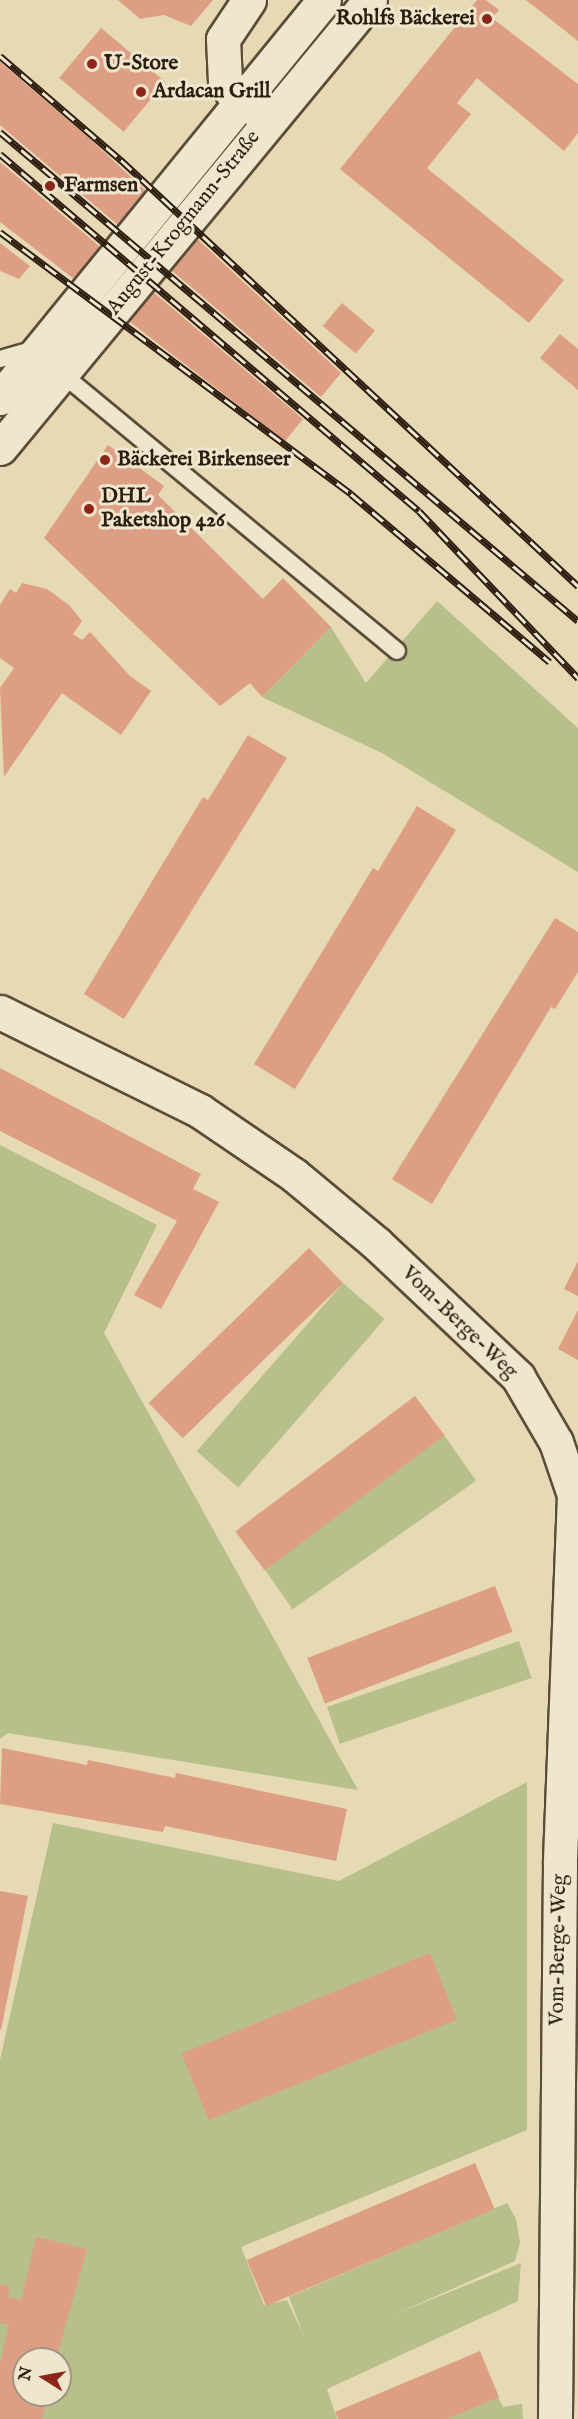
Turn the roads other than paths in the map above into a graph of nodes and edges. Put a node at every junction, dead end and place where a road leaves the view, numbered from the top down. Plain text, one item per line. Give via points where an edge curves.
1 (249, 0) edge
2 (324, 0) edge
3 (370, 0) edge
4 (238, 103) junction
5 (273, 115) junction
6 (42, 347) junction
7 (0, 359) edge
8 (61, 373) junction
9 (0, 398) edge
10 (0, 448) edge
11 (397, 651) dead end
12 (0, 1012) edge
13 (572, 1707) edge
14 (555, 2419) edge

1 - 4 street via 227,28 221,51 225,81
2 - 4 street, August-Krogmann-Straße
3 - 5 street, August-Krogmann-Straße
4 - 5 street
4 - 6 street, August-Krogmann-Straße
5 - 8 street, August-Krogmann-Straße
6 - 7 lane
6 - 9 street, August-Krogmann-Straße
8 - 10 street, August-Krogmann-Straße
8 - 11 lane
12 - 13 street, Vom-Berge-Weg via 200,1111 294,1175 377,1244 518,1377 556,1442 574,1495
13 - 14 street, Vom-Berge-Weg via 560,1898

